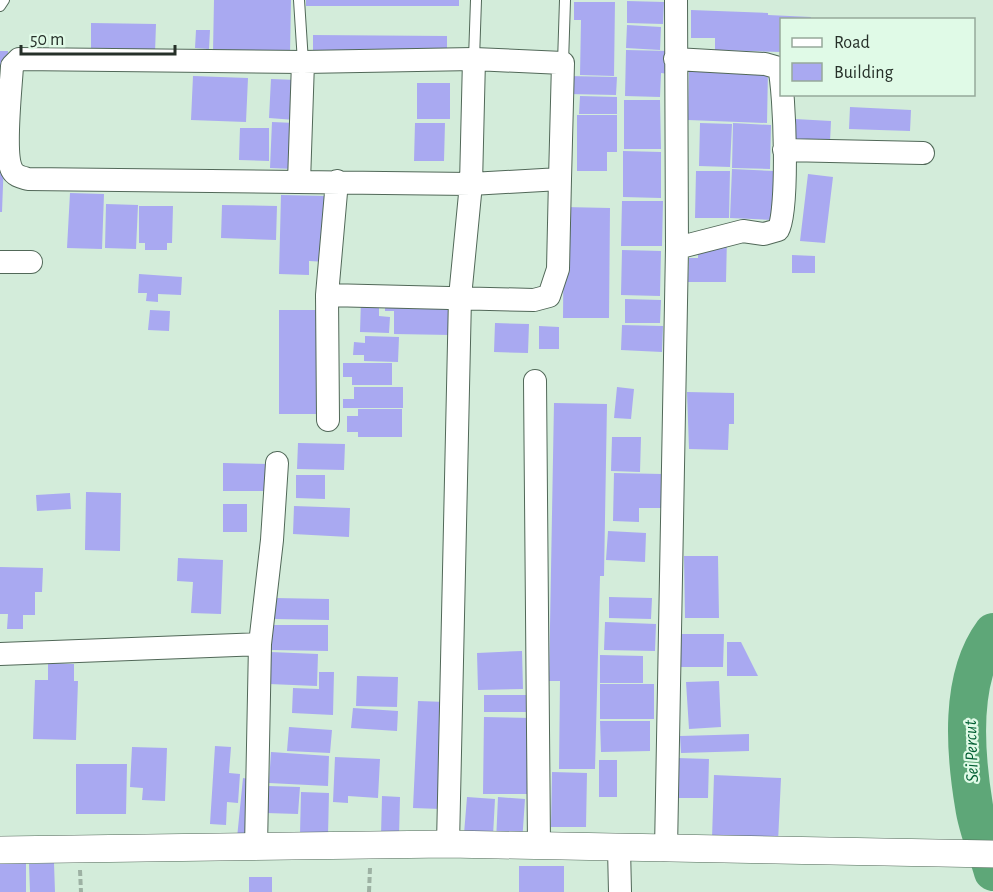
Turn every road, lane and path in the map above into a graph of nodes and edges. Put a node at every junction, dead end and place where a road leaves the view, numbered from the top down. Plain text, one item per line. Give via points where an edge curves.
1 (4, 0) edge
2 (298, 0) edge
3 (476, 0) edge
4 (565, 0) edge
5 (676, 0) edge
6 (0, 6) edge
7 (474, 59) junction
8 (675, 59) junction
9 (303, 62) junction
10 (563, 63) junction
11 (780, 84) edge
12 (781, 96) edge
13 (784, 150) junction
14 (923, 153) dead end
15 (560, 179) junction
16 (337, 181) junction
17 (299, 182) junction
18 (471, 184) junction
19 (677, 248) junction
20 (0, 262) edge
21 (31, 262) dead end
22 (327, 295) junction
23 (460, 297) junction
24 (535, 381) dead end
25 (328, 420) dead end
26 (277, 463) dead end
27 (260, 644) junction
28 (0, 654) edge
29 (448, 844) junction
30 (539, 846) junction
31 (256, 847) junction
32 (620, 848) junction
33 (0, 850) edge
34 (666, 850) junction
35 (993, 854) edge
36 (620, 892) edge

1 - 6 lane
2 - 9 lane
3 - 7 lane
4 - 10 lane
5 - 8 street
7 - 9 street
7 - 10 street
7 - 18 street
8 - 11 street via 765,64 779,68
8 - 19 street
9 - 17 street
9 - 17 street via 20,59 12,66 8,140 10,169 16,176 28,179
10 - 15 street
12 - 13 street
13 - 14 street
13 - 19 street via 784,216 778,230 764,234 743,231
15 - 18 street
15 - 23 street via 558,269 552,293 534,300
16 - 17 street
16 - 18 street
16 - 22 street
18 - 23 street
19 - 34 street
20 - 21 street
22 - 23 street
22 - 25 street
23 - 29 street
24 - 30 street
26 - 27 street
27 - 28 street
27 - 31 street
29 - 30 street
29 - 31 street
30 - 32 street
31 - 33 street
32 - 34 street
32 - 36 street
34 - 35 street

